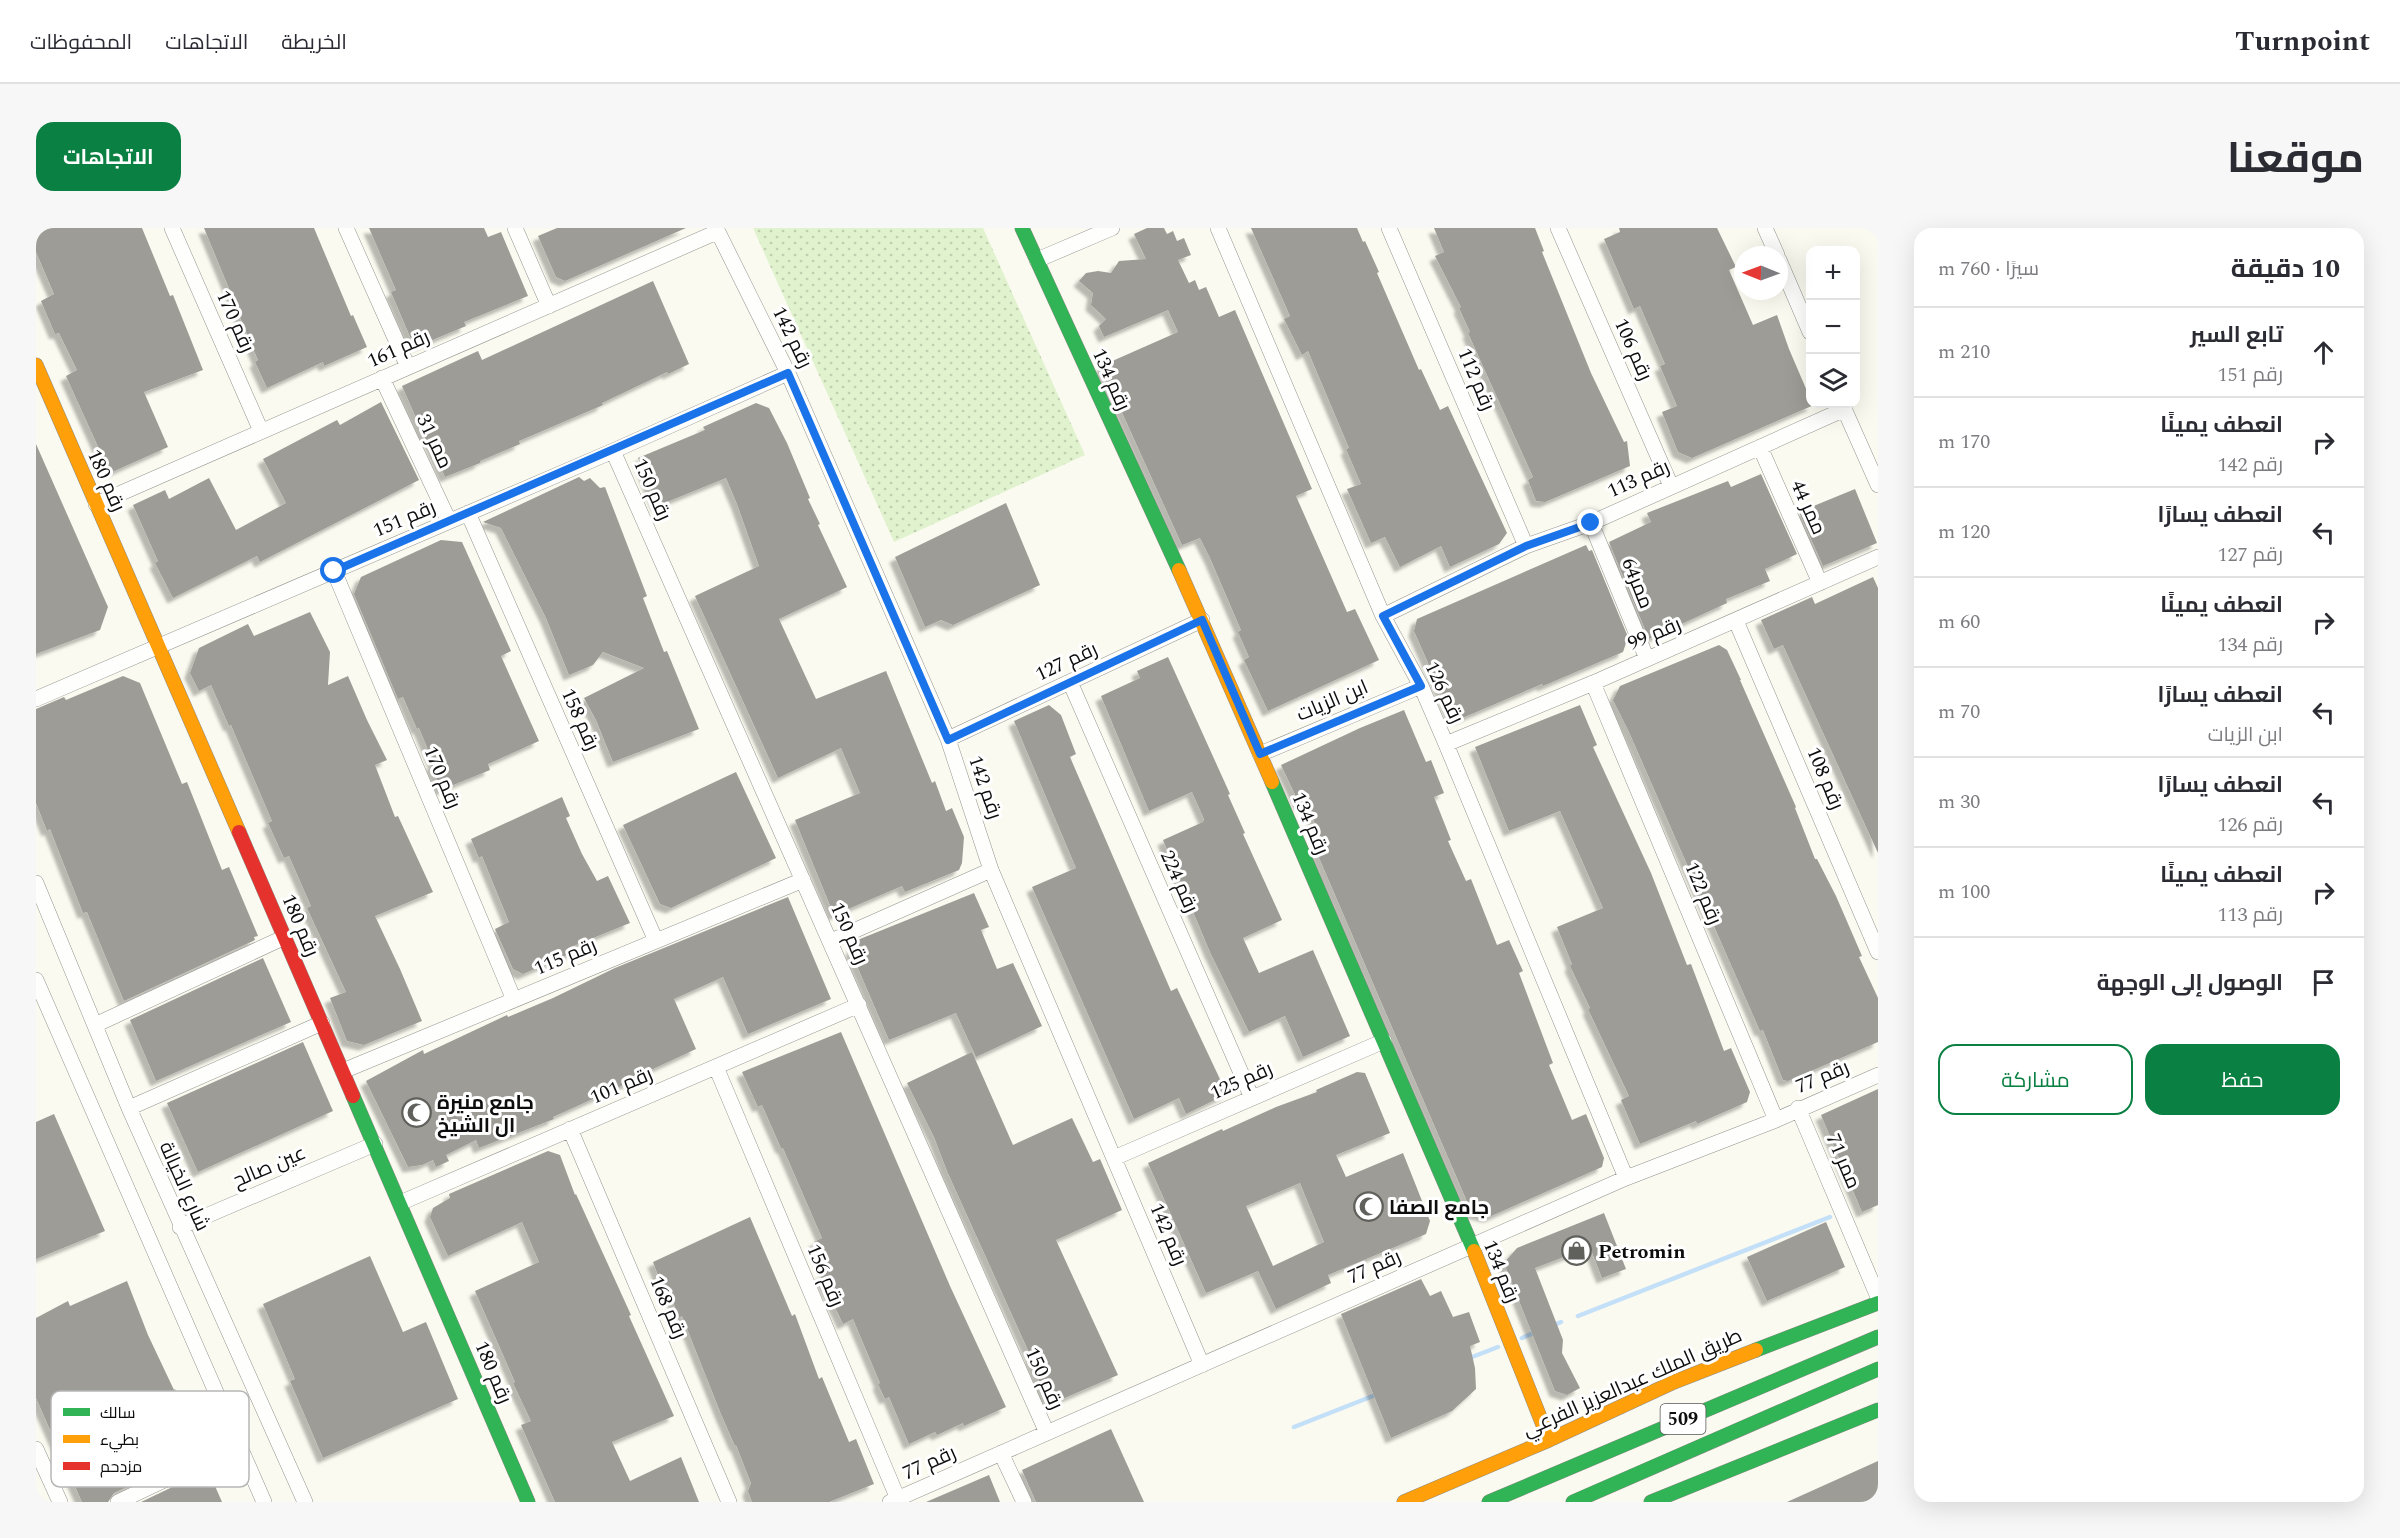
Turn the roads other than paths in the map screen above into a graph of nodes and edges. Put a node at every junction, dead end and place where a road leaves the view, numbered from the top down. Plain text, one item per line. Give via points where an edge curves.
1 (172, 228) edge
2 (346, 228) edge
3 (515, 228) edge
4 (1022, 228) edge
5 (1112, 228) edge
6 (1218, 228) edge
7 (1389, 228) edge
8 (1558, 228) edge
9 (1765, 228) edge
10 (716, 230) edge
11 (1773, 246) edge
12 (1037, 261) junction
13 (1788, 281) edge
14 (549, 306) junction
15 (1806, 323) edge
16 (36, 365) edge
17 (408, 367) junction
18 (788, 373) junction
19 (382, 378) junction
20 (1839, 408) edge
21 (1844, 408) edge
22 (261, 431) junction
23 (1760, 447) junction
24 (613, 451) junction
25 (1877, 480) edge
26 (1671, 486) junction
27 (96, 504) junction
28 (468, 513) junction
29 (449, 521) junction
30 (1591, 523) junction
31 (1526, 546) junction
32 (1878, 557) edge
33 (334, 571) junction
34 (1820, 583) junction
35 (1383, 616) junction
36 (1202, 620) junction
37 (1736, 621) junction
38 (158, 646) junction
39 (1647, 659) junction
40 (1070, 682) junction
41 (1593, 683) junction
42 (1421, 686) junction
43 (36, 699) edge
44 (948, 740) junction
45 (1446, 744) junction
46 (1260, 754) junction
47 (991, 870) junction
48 (803, 880) junction
49 (36, 883) edge
50 (285, 937) junction
51 (656, 941) junction
52 (831, 941) junction
53 (1878, 952) edge
54 (37, 984) edge
55 (514, 1000) junction
56 (859, 1005) junction
57 (322, 1023) junction
58 (95, 1025) junction
59 (1384, 1041) junction
60 (716, 1067) junction
61 (343, 1071) junction
62 (1878, 1075) edge
63 (1252, 1098) junction
64 (129, 1108) junction
65 (1798, 1108) junction
66 (1776, 1119) junction
67 (570, 1129) junction
68 (375, 1144) junction
69 (1114, 1158) junction
70 (1626, 1178) junction
71 (400, 1203) junction
72 (180, 1227) junction
73 (1472, 1246) junction
74 (1878, 1297) edge
75 (1878, 1303) edge
76 (1878, 1336) edge
77 (1202, 1365) junction
78 (1878, 1369) edge
79 (217, 1391) edge
80 (1878, 1410) edge
81 (1047, 1433) junction
82 (1549, 1440) junction
83 (1001, 1453) junction
84 (38, 1456) edge
85 (249, 1466) edge
86 (51, 1483) edge
87 (53, 1487) edge
88 (150, 1487) edge
89 (894, 1500) edge
90 (60, 1502) edge
91 (118, 1502) edge
92 (264, 1502) edge
93 (304, 1502) edge
94 (528, 1502) edge
95 (729, 1502) edge
96 (1024, 1502) edge
97 (1404, 1502) edge
98 (1488, 1502) edge
99 (1573, 1502) edge
100 (1651, 1502) edge

1 - 22 street, رقم 170
2 - 17 street
3 - 14 street
4 - 12 street, رقم 134
5 - 12 street
6 - 35 street, رقم 126
7 - 31 street, رقم 112
8 - 26 street, رقم 106
9 - 11 street
10 - 14 street, رقم 161
10 - 18 street, رقم 142
12 - 36 street, رقم 134
13 - 15 street
14 - 17 street, رقم 161
16 - 27 street, رقم 180
17 - 19 street, رقم 161
18 - 24 street, رقم 151
18 - 44 street, رقم 142
19 - 22 street, رقم 161
19 - 29 street, ممر 31
20 - 23 street, رقم 113
21 - 25 street
22 - 27 street, رقم 161
23 - 26 street, رقم 113
23 - 34 street, ممر 44
24 - 28 street, رقم 151
24 - 48 street, رقم 150
26 - 30 street, رقم 113
27 - 38 street, رقم 180
28 - 29 street, رقم 151
28 - 51 street, رقم 158
29 - 33 street, رقم 151
30 - 31 street, رقم 113
30 - 39 street, ممر64
31 - 35 street, رقم 113
32 - 34 street, رقم 99
33 - 38 street, رقم 151
33 - 55 street, رقم 170
34 - 37 street, رقم 99
35 - 42 street, رقم 126
36 - 40 street, رقم 127
36 - 46 street, رقم 134
37 - 39 street, رقم 99
37 - 53 street, رقم 108
38 - 43 street, رقم 151
38 - 50 street, رقم 180
39 - 41 street, رقم 99
40 - 44 street, رقم 127
40 - 63 street, رقم 224
41 - 45 street, رقم 99
41 - 66 street, رقم 122
42 - 45 street, رقم 126
42 - 46 street, ابن الزيات
44 - 47 street, رقم 142
45 - 70 street, رقم 126
46 - 59 street, رقم 134
47 - 52 street
47 - 69 street, رقم 142
48 - 51 street, رقم 115
48 - 52 street, رقم 150
49 - 58 street, شارع الخيالة
50 - 57 street, رقم 180
50 - 58 street
51 - 55 street, رقم 115
52 - 56 street, رقم 150
54 - 79 street
55 - 61 street, رقم 115
56 - 60 street, رقم 101
56 - 81 street, رقم 150
57 - 61 street, رقم 180
57 - 64 street
58 - 64 street, شارع الخيالة
59 - 63 street, رقم 125
59 - 73 street, رقم 134
60 - 67 street, رقم 101
60 - 89 street, رقم 156
61 - 68 street, رقم 180
62 - 65 street, رقم 77
63 - 69 street, رقم 125
64 - 72 street, شارع الخيالة
65 - 66 street, رقم 77
65 - 74 street, ممر 71
66 - 70 street, رقم 77
67 - 71 street, رقم 101
67 - 95 street, رقم 168
68 - 71 street, رقم 180
68 - 72 street, عين صالح
69 - 77 street, رقم 142
70 - 73 street, رقم 77
71 - 94 street, رقم 180
72 - 93 street, شارع الخيالة
73 - 77 street, رقم 77
73 - 82 street, رقم 134
75 - 82 street, طريق الملك عبدالعزيز الفرعي via 1674,1382
76 - 98 street, 509
77 - 81 street, رقم 77
78 - 99 street, 509
80 - 100 street
81 - 83 street, رقم 77
82 - 97 street, طريق الملك عبدالعزيز الفرعي
83 - 89 street, رقم 77
83 - 96 street
84 - 86 street
85 - 92 street
87 - 90 street
88 - 91 street

